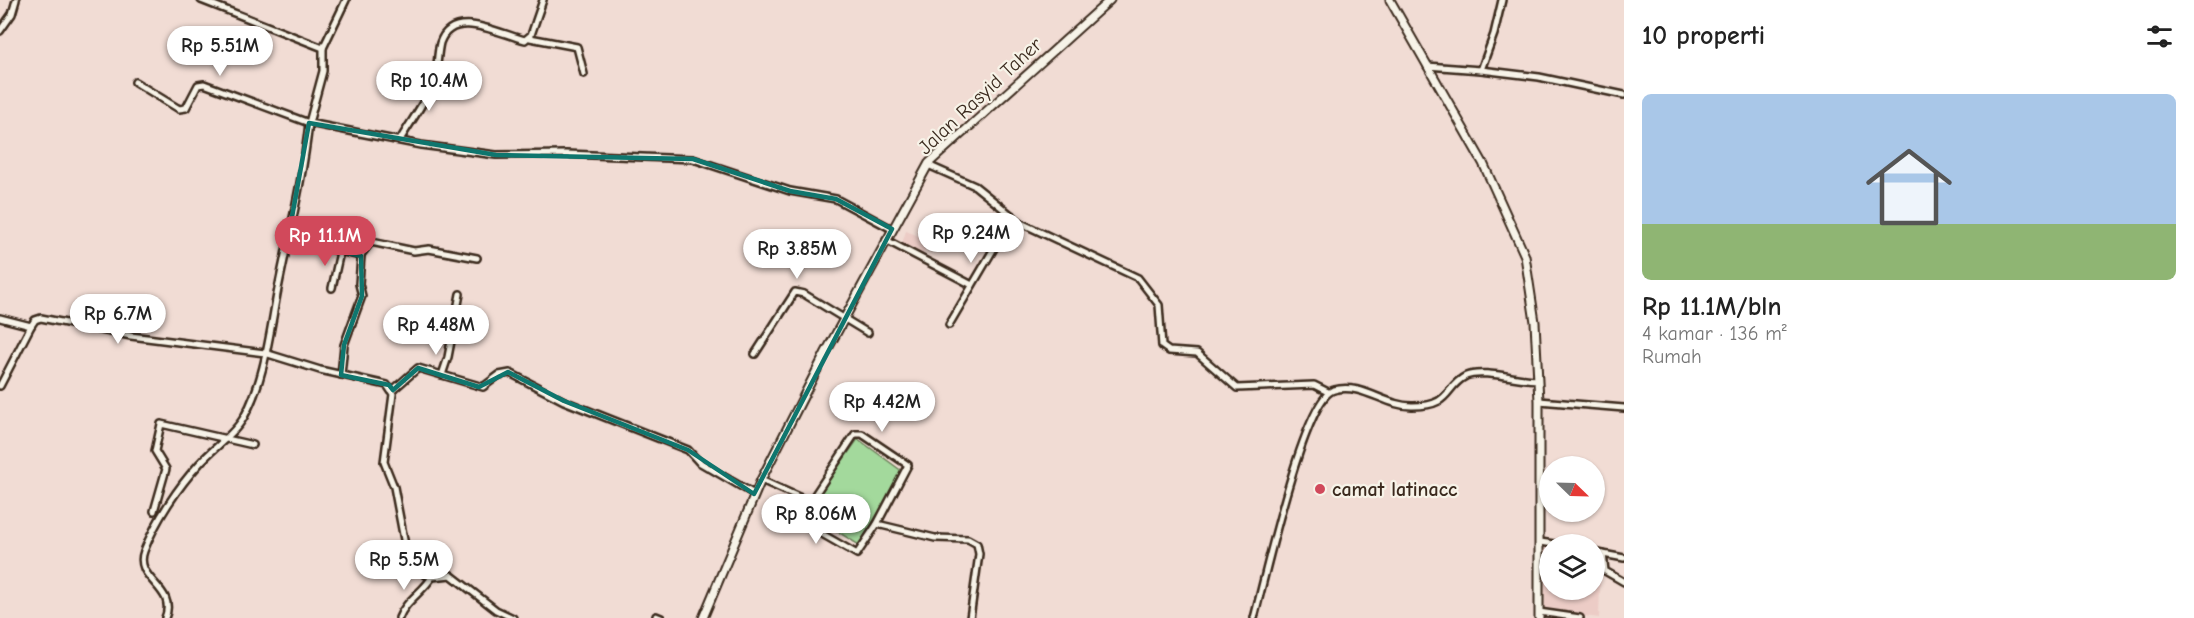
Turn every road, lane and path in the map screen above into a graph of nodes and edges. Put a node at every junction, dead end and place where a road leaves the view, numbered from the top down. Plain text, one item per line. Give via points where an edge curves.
1 (16, 0) edge
2 (201, 0) edge
3 (346, 0) edge
4 (543, 0) edge
5 (1110, 0) edge
6 (1390, 0) edge
7 (1502, 0) edge
8 (0, 31) edge
9 (530, 38) junction
10 (323, 48) junction
11 (1426, 66) junction
12 (1481, 70) junction
13 (584, 74) dead end
14 (135, 82) dead end
15 (1624, 95) edge
16 (309, 123) junction
17 (400, 140) junction
18 (928, 165) junction
19 (1013, 216) junction
20 (892, 230) junction
21 (288, 239) junction
22 (886, 240) junction
23 (340, 252) junction
24 (361, 256) junction
25 (477, 258) dead end
26 (972, 285) junction
27 (332, 288) dead end
28 (460, 294) dead end
29 (0, 318) edge
30 (843, 319) junction
31 (949, 325) dead end
32 (31, 326) junction
33 (868, 333) dead end
34 (265, 353) junction
35 (755, 354) dead end
36 (341, 375) junction
37 (442, 375) junction
38 (1538, 380) junction
39 (0, 386) edge
40 (393, 390) junction
41 (1328, 392) junction
42 (1539, 400) junction
43 (1624, 408) edge
44 (222, 439) junction
45 (253, 445) dead end
46 (761, 480) junction
47 (754, 494) junction
48 (810, 502) junction
49 (154, 511) dead end
50 (877, 524) junction
51 (1539, 534) edge
52 (1605, 554) edge
53 (1624, 558) edge
54 (1605, 571) edge
55 (432, 577) junction
56 (1624, 582) edge
57 (1539, 615) edge
58 (165, 618) edge
59 (399, 618) edge
60 (513, 618) edge
61 (703, 618) edge
62 (970, 618) edge
63 (1254, 618) edge
64 (1580, 618) edge

1 - 8 street
2 - 10 street
3 - 10 street
4 - 9 street
5 - 18 street, Jalan Rasyid Taher
6 - 11 street
7 - 12 street
9 - 13 street via 577,47
9 - 17 street via 522,40 488,28 450,27 440,43 433,82
10 - 16 street via 323,71
11 - 12 street
11 - 38 street via 1483,163 1522,248 1535,322
12 - 15 street via 1539,77
14 - 16 street via 179,109 186,108 198,86 204,84
16 - 17 street
16 - 21 street
17 - 20 street via 496,155 693,159 790,191 836,199
18 - 19 street via 975,186
18 - 20 street, Jalan Rasyid Taher
19 - 26 street
19 - 41 street via 1138,278 1159,305 1162,346 1169,351 1197,353 1235,388 1314,385
20 - 22 street, Jalan Rasyid Taher
21 - 23 street
21 - 34 street
22 - 26 street
22 - 30 street, Jalan Rasyid Taher
23 - 24 street
23 - 27 street
24 - 25 street via 371,242
24 - 36 street via 362,296 344,345
26 - 31 street
28 - 37 street
29 - 32 street
30 - 33 street
30 - 35 street via 795,292
30 - 46 street, Jalan Rasyid Taher
32 - 34 street via 41,318 131,336
32 - 39 street
34 - 36 street
34 - 44 street via 245,415
36 - 40 street via 387,385
37 - 40 street via 418,368
37 - 47 street via 483,387 499,375 510,373 564,401 688,450 699,462
38 - 41 street via 1465,376 1441,401 1413,406 1355,389
38 - 42 street
40 - 55 street via 385,468 411,558
41 - 63 street via 1299,448
42 - 43 street
42 - 51 street
44 - 45 street
44 - 49 street via 160,426 155,451 166,467
44 - 58 street via 178,491 144,550 142,568 166,596
46 - 47 street, Jalan Rasyid Taher
46 - 48 street
47 - 61 street, Jalan Rasyid Taher
48 - 50 street via 802,523 855,554
48 - 50 street via 853,435 860,434 908,465
50 - 62 street via 934,538 968,539 977,544
52 - 53 street
54 - 56 street
55 - 59 street via 404,607
55 - 60 street via 451,575 496,610
57 - 64 street

